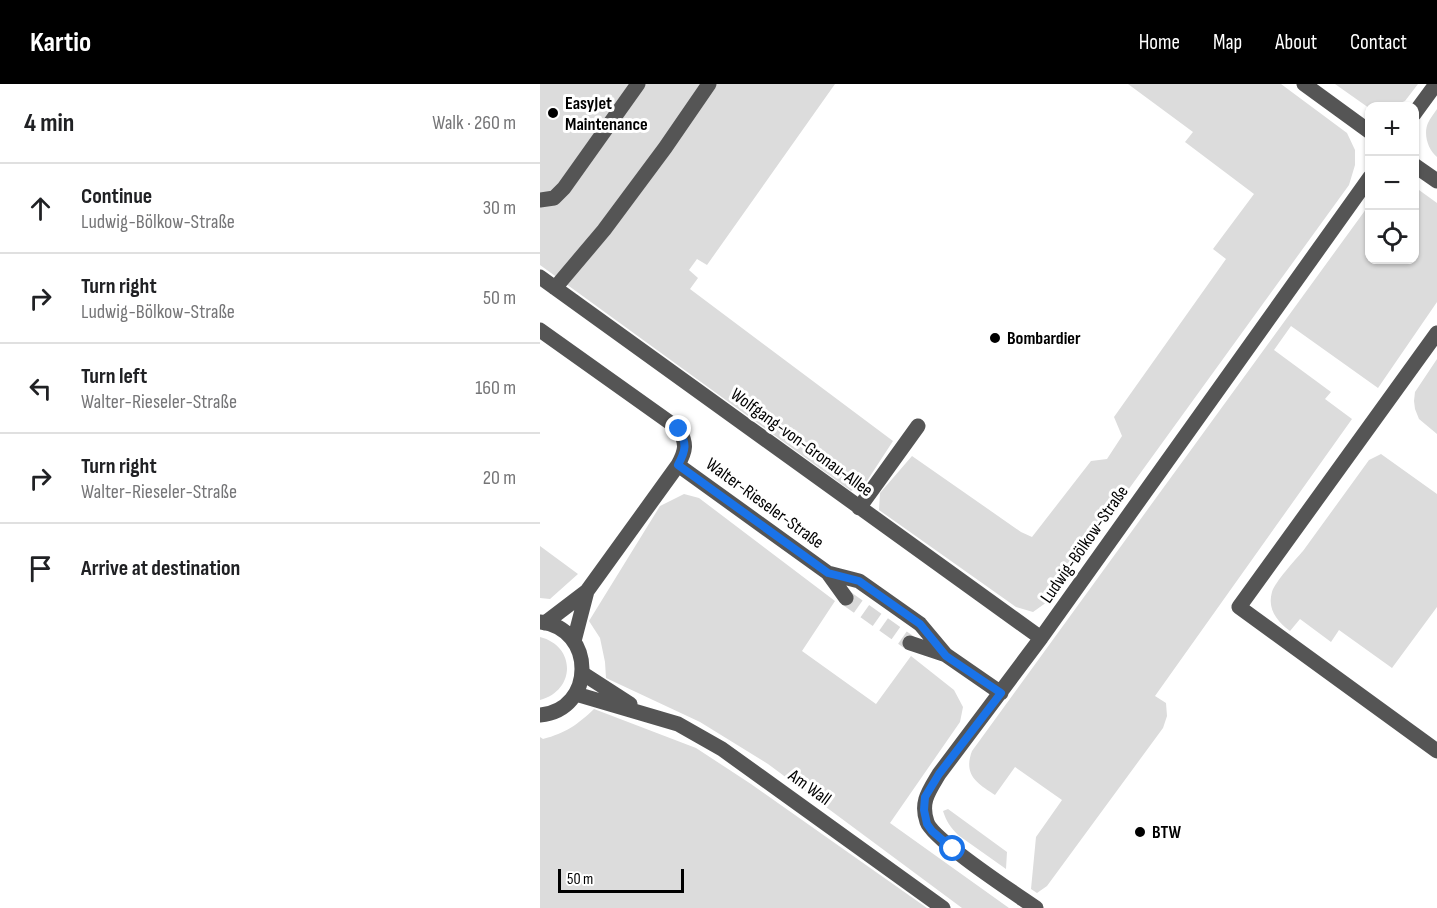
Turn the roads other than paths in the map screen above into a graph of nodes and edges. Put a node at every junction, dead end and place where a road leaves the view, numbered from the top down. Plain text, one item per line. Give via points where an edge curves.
1 (638, 84) edge
2 (709, 84) edge
3 (1304, 84) edge
4 (1436, 84) edge
5 (1419, 107) edge
6 (1365, 128) edge
7 (1419, 168) edge
8 (1437, 181) edge
9 (1365, 184) edge
10 (540, 200) edge
11 (540, 277) edge
12 (555, 288) junction
13 (540, 330) edge
14 (1437, 333) edge
15 (918, 426) dead end
16 (678, 465) junction
17 (859, 508) junction
18 (828, 573) junction
19 (587, 591) junction
20 (846, 598) tunnel mouth
21 (542, 622) edge
22 (1041, 638) junction
23 (574, 641) junction
24 (910, 643) tunnel mouth
25 (946, 656) junction
26 (582, 674) junction
27 (1001, 693) junction
28 (576, 694) junction
29 (645, 713) junction
30 (541, 717) edge
31 (1437, 751) edge
32 (943, 908) edge
33 (1036, 908) edge

1 - 10 street via 564,188 554,198
2 - 12 street via 604,230
3 - 6 street
4 - 5 street
7 - 8 street
9 - 22 street, Ludwig-Bölkow-Straße
11 - 12 street, Wolfgang-von-Gronau-Allee
12 - 17 street, Wolfgang-von-Gronau-Allee
13 - 16 street, Walter-Rieseler-Straße via 679,429 685,441
14 - 31 street via 1239,607 1378,717
15 - 17 street
16 - 18 street, Walter-Rieseler-Straße
16 - 19 street, Walter-Rieseler-Straße
17 - 22 street, Wolfgang-von-Gronau-Allee
18 - 20 street, Walter-Rieseler-Straße
18 - 25 street, Walter-Rieseler-Straße via 859,581 920,624
19 - 21 street, Walter-Rieseler-Straße
19 - 23 street, Walter-Rieseler-Straße
21 - 23 street via 556,626
22 - 27 street, Ludwig-Bölkow-Straße
23 - 26 street
24 - 25 street, Walter-Rieseler-Straße
25 - 27 street, Walter-Rieseler-Straße
26 - 28 street
26 - 29 street, Am Wall
27 - 33 street, Ludwig-Bölkow-Straße via 939,774 925,797 924,810 927,824 939,838
28 - 29 street, Am Wall
28 - 30 street via 567,704
29 - 32 street, Am Wall via 678,724 722,748

